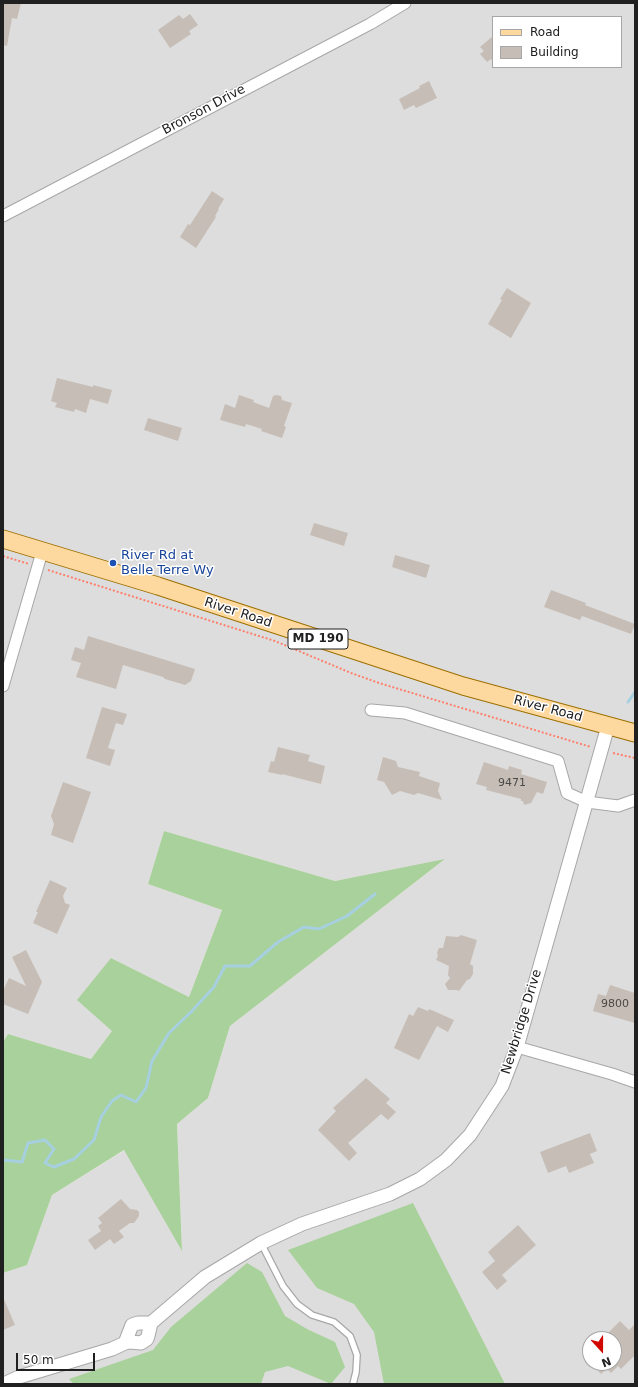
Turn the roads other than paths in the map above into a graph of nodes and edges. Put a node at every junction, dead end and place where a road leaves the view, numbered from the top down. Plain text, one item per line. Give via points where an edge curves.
1 (405, 3) edge
2 (3, 216) edge
3 (3, 539) edge
4 (40, 559) junction
5 (3, 686) edge
6 (371, 710) dead end
7 (608, 726) junction
8 (635, 733) edge
9 (635, 800) edge
10 (587, 802) junction
11 (517, 1047) junction
12 (635, 1082) edge
13 (261, 1243) junction
14 (4, 1384) edge
15 (353, 1384) edge

1 - 2 street, Bronson Drive via 370,24
3 - 4 main road, River Road / MD 190
4 - 5 street
4 - 7 main road, River Road / MD 190 via 158,586 464,686
6 - 10 street via 405,714 558,761 567,794
7 - 8 main road, River Road / MD 190
7 - 10 street, Newbridge Drive
9 - 10 street via 618,806
10 - 11 street, Newbridge Drive
11 - 12 street
11 - 13 street, Newbridge Drive via 502,1086 470,1135 446,1160 420,1179 390,1194 302,1224
13 - 14 street, Newbridge Drive via 205,1277 151,1323 144,1342 125,1343 112,1350
13 - 15 lane via 296,1304 312,1315 334,1322 350,1336 357,1355

